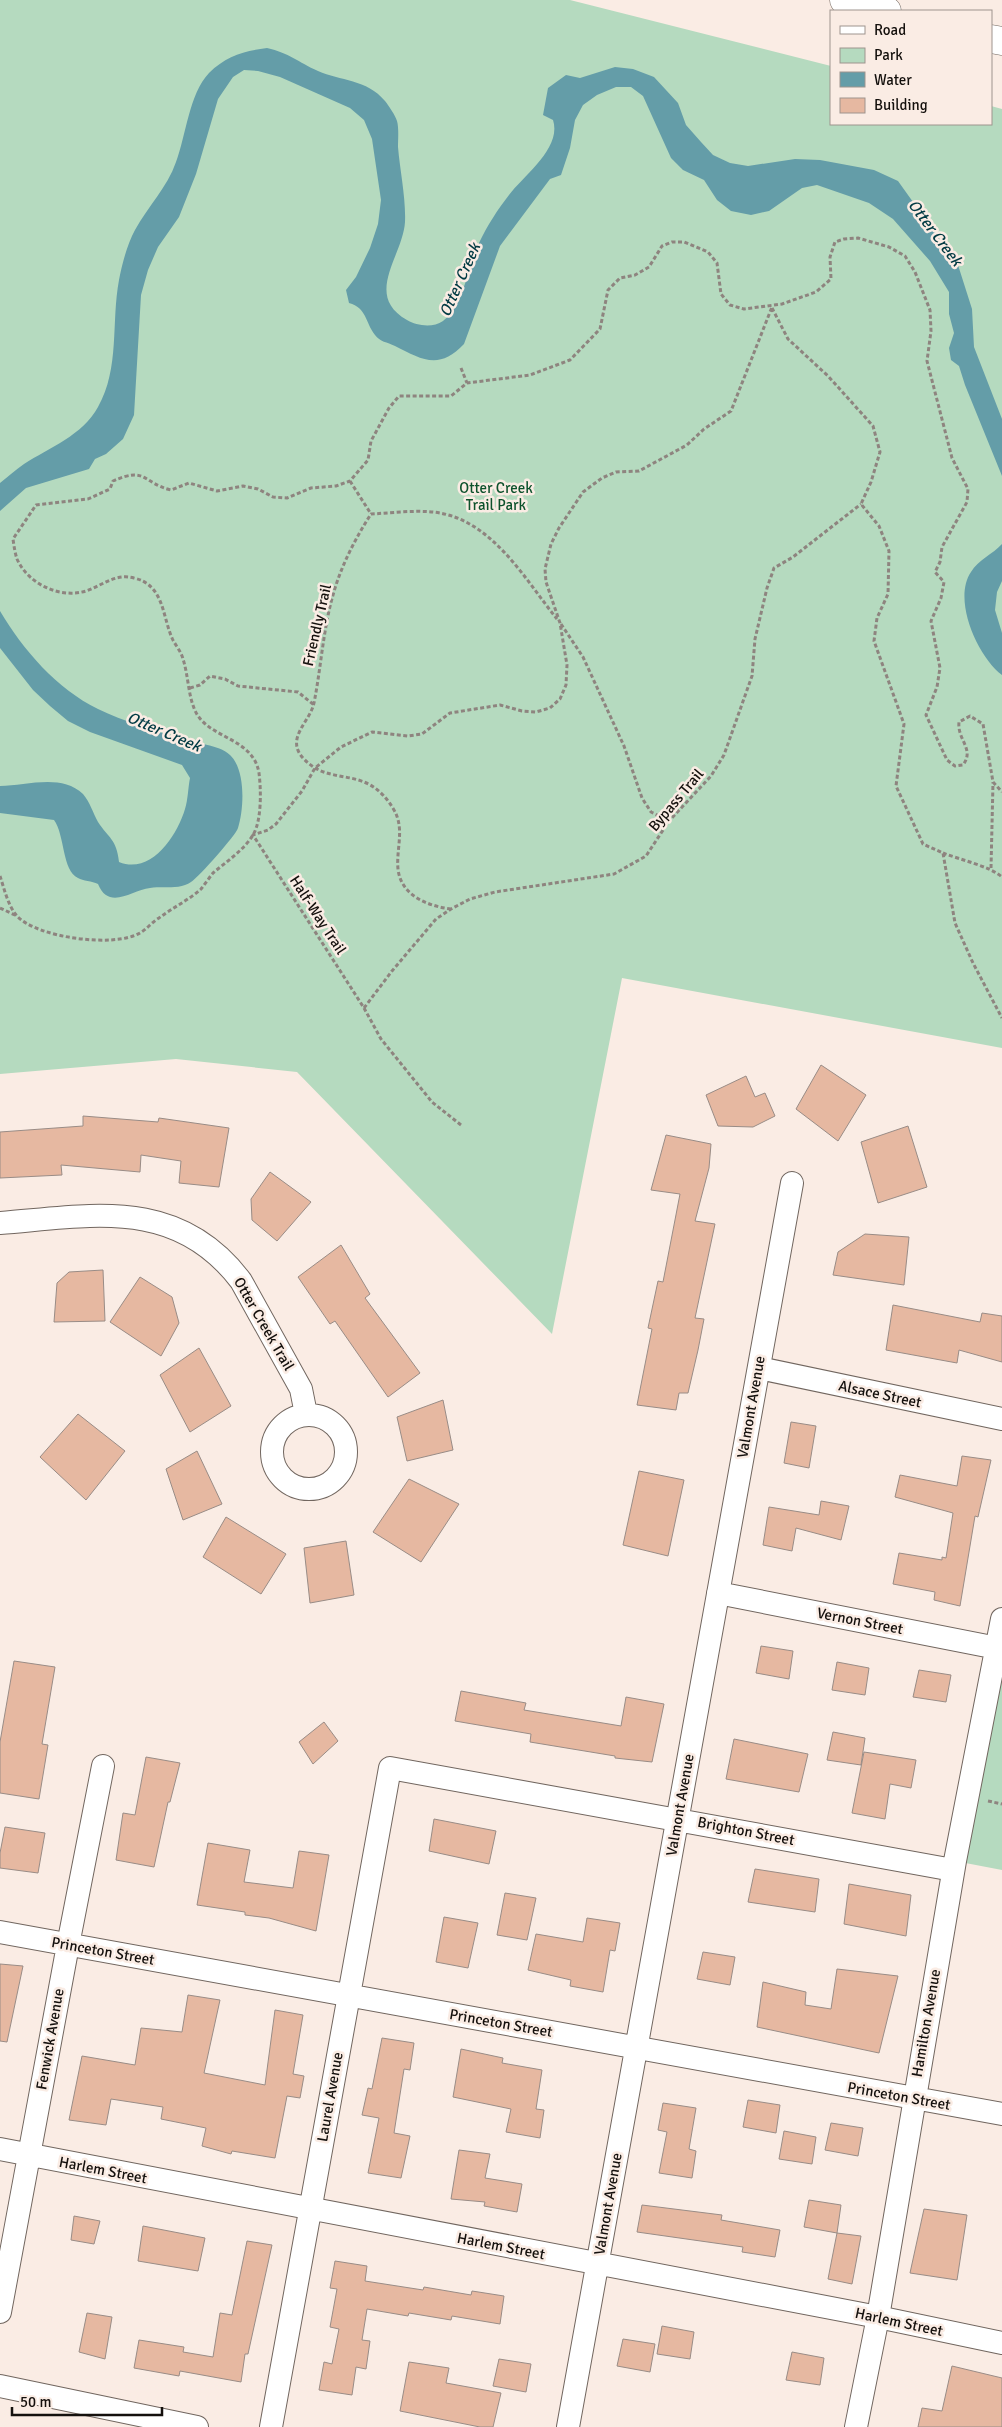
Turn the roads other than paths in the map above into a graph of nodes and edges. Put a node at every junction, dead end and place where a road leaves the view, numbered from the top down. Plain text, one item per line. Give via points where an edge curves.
1 (844, 0) edge
2 (883, 10) edge
3 (792, 1183) dead end
4 (0, 1223) edge
5 (758, 1368) junction
6 (306, 1414) dead end
7 (1002, 1419) edge
8 (718, 1593) junction
9 (1002, 1619) edge
10 (999, 1648) edge
11 (103, 1766) dead end
12 (390, 1768) joint
13 (677, 1819) junction
14 (954, 1870) junction
15 (0, 1932) edge
16 (68, 1944) junction
17 (348, 1996) junction
18 (636, 2048) junction
19 (913, 2098) junction
20 (1002, 2114) edge
21 (0, 2149) edge
22 (29, 2156) junction
23 (310, 2209) junction
24 (597, 2264) junction
25 (0, 2312) edge
26 (878, 2317) junction
27 (1002, 2343) edge
28 (0, 2386) edge
29 (197, 2427) edge
30 (272, 2427) edge
31 (568, 2427) edge
32 (856, 2427) edge

1 - 2 highway
3 - 5 street, Valmont Avenue
4 - 6 street, Otter Creek Trail via 118,1215 161,1223 190,1236 224,1261 240,1281 301,1389
5 - 7 street, Alsace Street
5 - 8 street, Valmont Avenue
8 - 10 street, Vernon Street
8 - 13 street, Valmont Avenue
9 - 10 street, Hamilton Avenue
10 - 14 street, Hamilton Avenue
11 - 16 street, Fenwick Avenue
12 - 13 street, Brighton Street
12 - 17 street, Laurel Avenue
13 - 14 street, Brighton Street
13 - 18 street, Valmont Avenue
14 - 19 street, Hamilton Avenue
15 - 16 street, Princeton Street
16 - 17 street, Princeton Street
16 - 22 street, Fenwick Avenue
17 - 18 street, Princeton Street
17 - 23 street, Laurel Avenue
18 - 19 street, Princeton Street
18 - 24 street, Valmont Avenue
19 - 20 street, Princeton Street
19 - 26 street, Hamilton Avenue
21 - 22 street, Harlem Street
22 - 23 street, Harlem Street
22 - 25 street, Fenwick Avenue
23 - 24 street, Harlem Street
23 - 30 street, Laurel Avenue
24 - 26 street, Harlem Street
24 - 31 street, Valmont Avenue
26 - 27 street, Harlem Street
26 - 32 street, Hamilton Avenue
28 - 29 street

